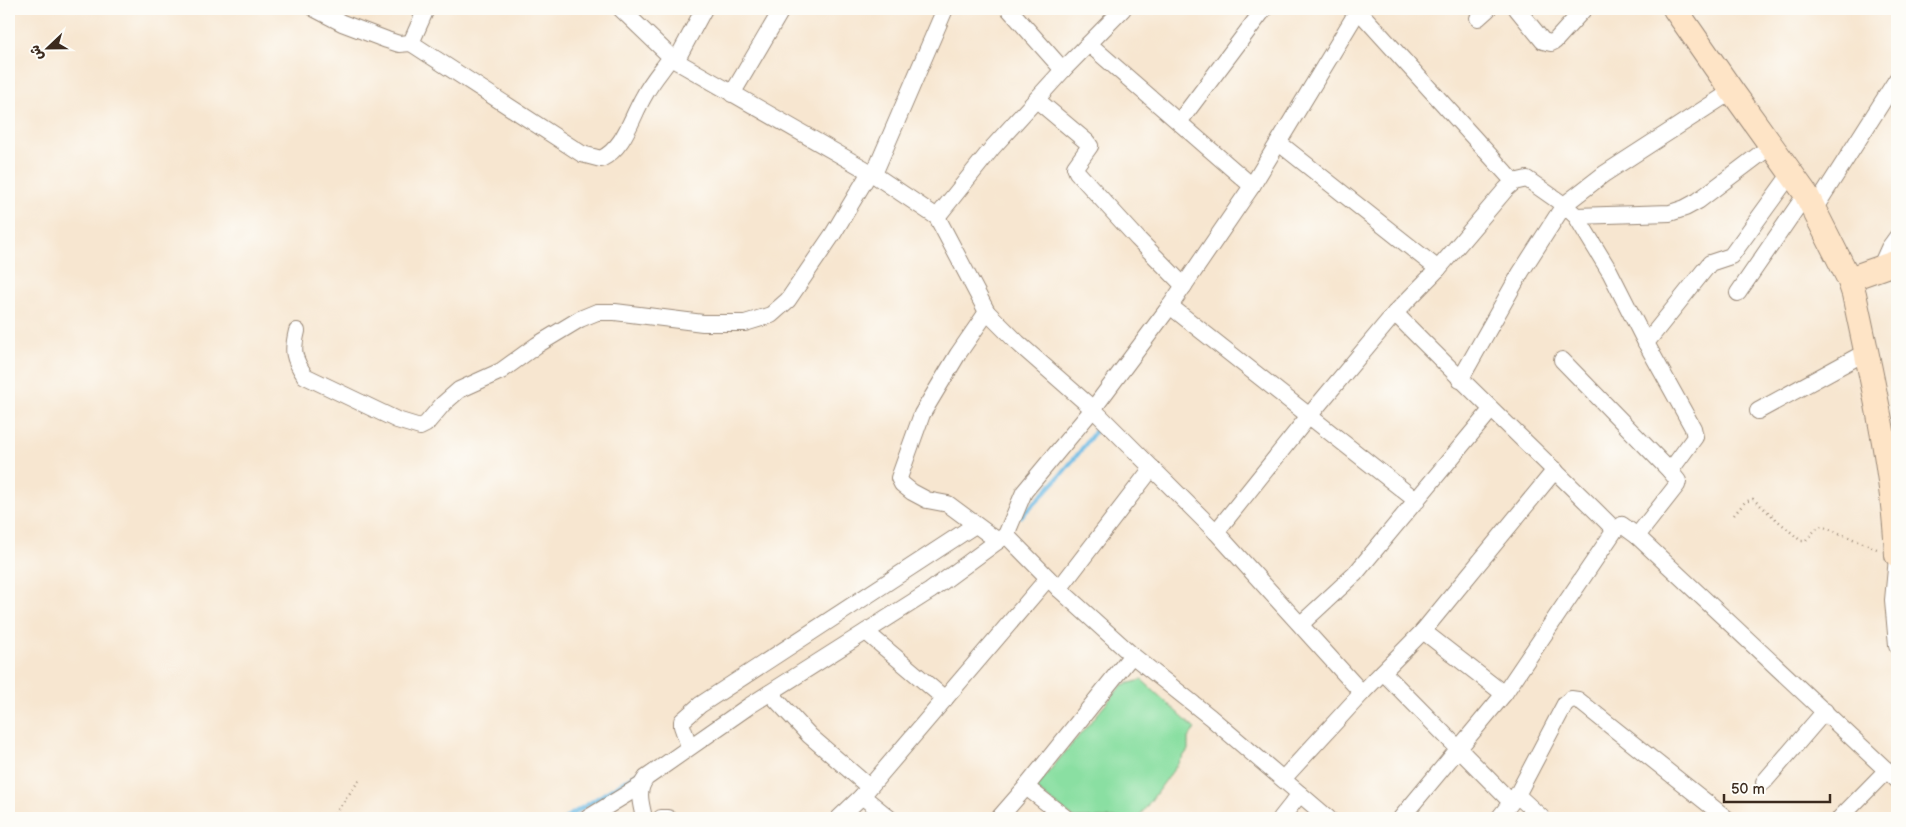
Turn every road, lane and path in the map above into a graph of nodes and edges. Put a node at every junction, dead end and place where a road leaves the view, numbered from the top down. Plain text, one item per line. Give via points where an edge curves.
1 (315, 9) edge
2 (426, 9) edge
3 (621, 9) edge
4 (704, 9) edge
5 (782, 9) edge
6 (945, 9) edge
7 (1009, 9) edge
8 (1123, 9) edge
9 (1264, 9) edge
10 (1517, 9) edge
11 (1584, 9) edge
12 (1676, 9) edge
13 (1361, 10) edge
14 (411, 43) junction
15 (1089, 44) junction
16 (673, 59) junction
17 (1063, 70) junction
18 (1897, 79) edge
19 (1732, 91) junction
20 (732, 94) junction
21 (1037, 100) junction
22 (1179, 122) junction
23 (1279, 143) junction
24 (1772, 145) junction
25 (1792, 172) junction
26 (872, 173) junction
27 (1514, 182) junction
28 (1252, 186) junction
29 (1810, 201) junction
30 (1564, 205) junction
31 (1576, 216) junction
32 (937, 217) junction
33 (1897, 237) edge
34 (1438, 268) junction
35 (1892, 270) edge
36 (1184, 286) junction
37 (1852, 286) junction
38 (1738, 293) dead end
39 (1170, 306) junction
40 (987, 312) junction
41 (1395, 313) junction
42 (297, 331) dead end
43 (1646, 343) junction
44 (1866, 352) junction
45 (1562, 360) dead end
46 (1460, 380) junction
47 (1093, 408) junction
48 (1491, 410) junction
49 (1758, 412) dead end
50 (1309, 416) junction
51 (1152, 468) junction
52 (1555, 470) junction
53 (1670, 470) junction
54 (1894, 472) edge
55 (1417, 501) junction
56 (1734, 515) dead end
57 (975, 525) junction
58 (1615, 530) junction
59 (1216, 532) junction
60 (1636, 536) junction
61 (1002, 538) junction
62 (1891, 554) edge
63 (1054, 583) junction
64 (1301, 624) junction
65 (1423, 631) junction
66 (866, 632) junction
67 (1897, 645) edge
68 (1132, 655) junction
69 (1382, 672) junction
70 (770, 693) junction
71 (1362, 693) junction
72 (1504, 694) junction
73 (944, 699) junction
74 (1825, 711) junction
75 (689, 746) junction
76 (1459, 750) junction
77 (1892, 775) edge
78 (360, 779) dead end
79 (1283, 779) junction
80 (1764, 782) dead end
81 (640, 786) junction
82 (1026, 787) junction
83 (866, 791) junction
84 (1300, 794) junction
85 (1514, 799) junction
86 (332, 818) edge
87 (588, 818) edge
88 (644, 818) edge
89 (661, 818) edge
90 (668, 818) edge
91 (839, 818) edge
92 (889, 818) edge
93 (999, 818) edge
94 (1066, 818) edge
95 (1280, 818) edge
96 (1328, 818) edge
97 (1401, 818) edge
98 (1499, 818) edge
99 (1542, 818) edge
100 (1726, 818) edge
101 (1840, 818) edge

1 - 14 street via 387,40
2 - 14 street
3 - 16 street
4 - 16 street
5 - 20 street
6 - 26 street
7 - 17 street
8 - 15 street
9 - 22 street
10 - 11 street via 1543,41 1551,43
12 - 19 street
13 - 23 street
13 - 27 street
14 - 16 street via 582,154 600,159 621,142 644,95
15 - 17 street
15 - 22 street
16 - 20 street
17 - 21 street
18 - 29 street
19 - 24 street
19 - 30 street via 1604,174
20 - 26 street
21 - 32 street via 993,147
21 - 36 street via 1088,142 1090,146 1075,167 1077,172
22 - 28 street
23 - 28 street
23 - 34 street
24 - 25 street
24 - 31 street via 1685,208 1670,213
25 - 29 street
25 - 43 street via 1731,256 1710,263
26 - 32 street
26 - 42 street via 788,300 771,315 745,323 703,323 597,312 537,345 501,371 459,390 420,427 397,420 305,376 296,363 293,348
27 - 30 street via 1527,179
27 - 34 street
28 - 36 street
29 - 37 street
29 - 38 street
30 - 31 street
30 - 46 street via 1521,272
31 - 43 street via 1610,272
32 - 40 street
33 - 35 street via 1889,248
34 - 41 street
35 - 37 street
36 - 39 street
37 - 44 street
39 - 47 street
39 - 50 street
40 - 47 street
40 - 57 street via 922,414 899,478 912,492 927,500 948,504
41 - 46 street
41 - 50 street
43 - 53 street via 1695,437
44 - 49 street
44 - 54 street
45 - 53 street
46 - 48 street
47 - 51 street
47 - 61 street via 1024,492
48 - 52 street
48 - 55 street
50 - 55 street
50 - 59 street
51 - 59 street
51 - 63 street
52 - 58 street
52 - 65 street
53 - 60 street via 1677,484
54 - 62 street via 1896,521
55 - 64 street via 1355,574
56 - 62 path via 1745,502 1753,499 1801,541 1822,526
57 - 61 street
57 - 75 street via 700,705 682,721
58 - 60 street via 1622,526
58 - 72 street
59 - 64 street
60 - 74 street
61 - 63 street
61 - 66 street via 930,591
62 - 67 street
63 - 68 street
63 - 73 street
64 - 71 street
65 - 69 street
65 - 72 street
66 - 70 street
66 - 73 street
68 - 79 street
68 - 82 street
69 - 71 street
69 - 76 street
70 - 75 street
70 - 83 street
71 - 79 street
72 - 76 street
73 - 83 street
74 - 77 street
74 - 80 street
75 - 81 street
76 - 85 street
76 - 97 street
77 - 101 street
78 - 86 path
79 - 84 street
81 - 87 street
81 - 88 street
82 - 93 street
82 - 94 street
83 - 91 street
83 - 92 street
84 - 95 street
84 - 96 street
85 - 98 street
85 - 99 street
85 - 100 street via 1565,704 1571,699 1578,700
89 - 90 street

